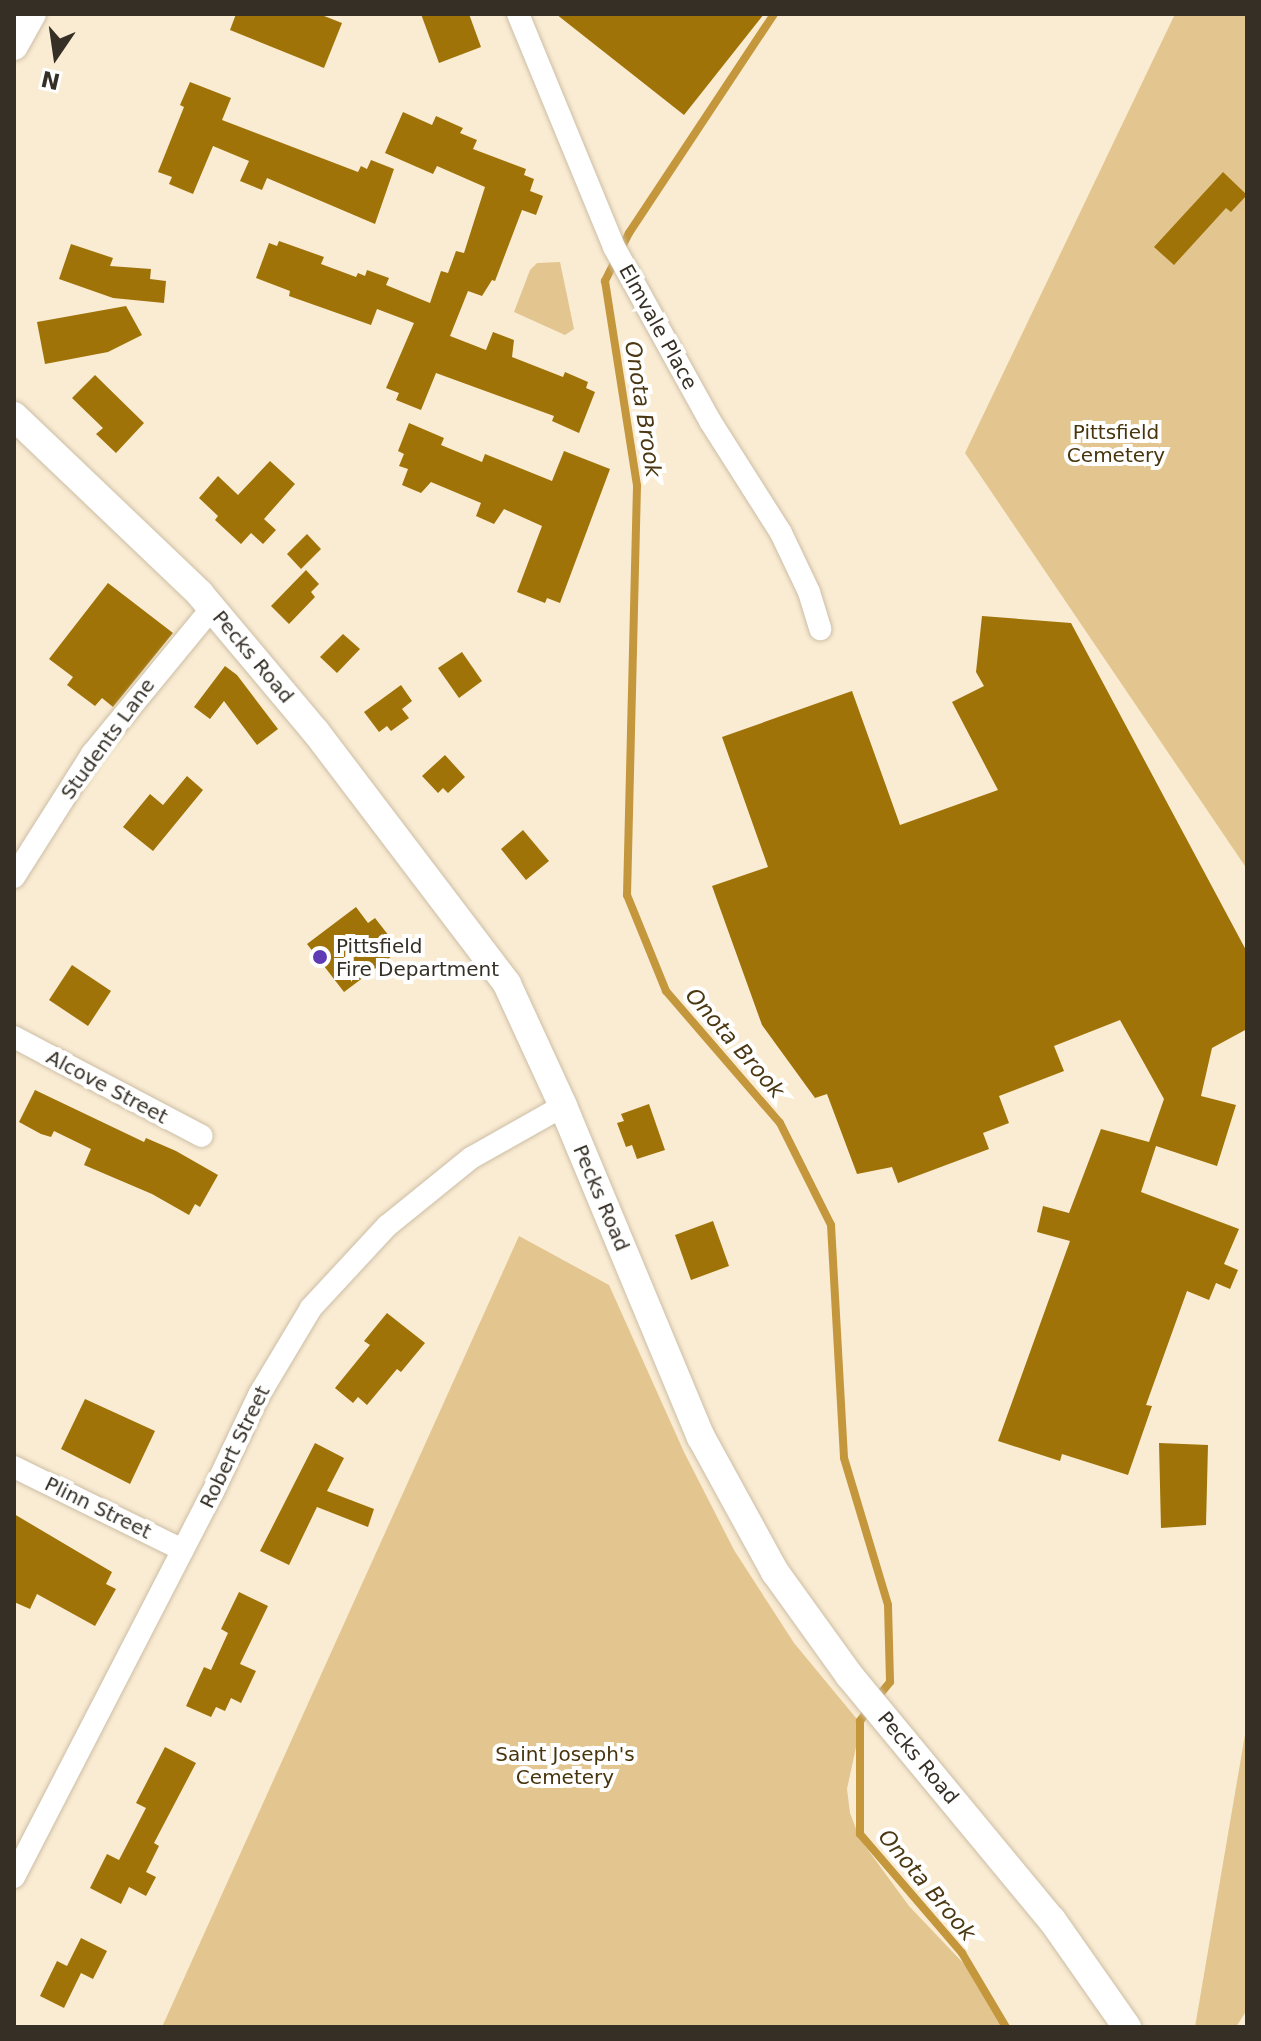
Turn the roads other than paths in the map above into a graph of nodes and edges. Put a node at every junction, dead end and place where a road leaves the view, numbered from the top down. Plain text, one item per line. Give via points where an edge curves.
1 (32, 14) edge
2 (518, 14) edge
3 (14, 46) edge
4 (14, 416) edge
5 (212, 608) junction
6 (820, 629) dead end
7 (14, 877) edge
8 (14, 1037) edge
9 (563, 1106) junction
10 (202, 1136) dead end
11 (14, 1467) edge
12 (183, 1550) junction
13 (20, 1850) edge
14 (14, 1877) edge
15 (1127, 2027) edge

1 - 3 street
2 - 6 street, Elmvale Place via 619,256 710,421 781,533
4 - 5 street, Pecks Road
5 - 7 street, Students Lane via 92,754
5 - 9 street, Pecks Road via 316,732 507,984
8 - 10 street, Alcove Street
9 - 12 street, Robert Street via 471,1158 387,1226 311,1308 259,1395
9 - 15 street, Pecks Road via 701,1437 775,1572 864,1693 1052,1920
11 - 12 street, Plinn Street
12 - 13 street, Robert Street
13 - 14 street, Robert Street

